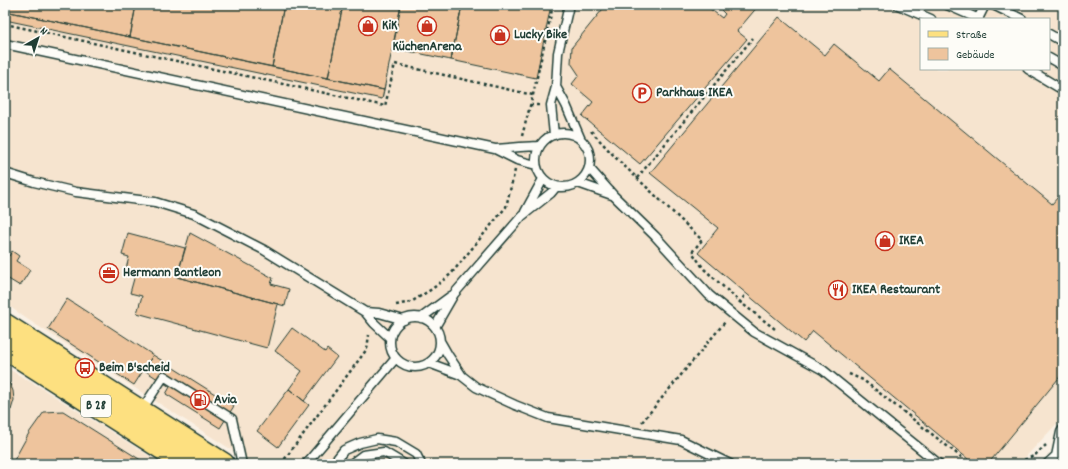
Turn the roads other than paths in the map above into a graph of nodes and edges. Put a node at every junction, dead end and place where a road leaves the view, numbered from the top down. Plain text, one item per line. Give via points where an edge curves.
1 (569, 5) edge
2 (898, 5) edge
3 (947, 5) edge
4 (985, 5) edge
5 (993, 5) edge
6 (929, 18) edge
7 (976, 18) edge
8 (978, 18) edge
9 (1020, 18) edge
10 (1050, 35) edge
11 (1063, 42) edge
12 (5, 44) edge
13 (1050, 59) edge
14 (1063, 66) edge
15 (1030, 70) edge
16 (556, 87) junction
17 (1063, 90) edge
18 (554, 135) junction
19 (580, 140) junction
20 (539, 146) junction
21 (495, 149) junction
22 (536, 165) junction
23 (589, 168) junction
24 (5, 173) edge
25 (543, 179) junction
26 (578, 183) junction
27 (556, 187) junction
28 (613, 195) junction
29 (522, 216) junction
30 (454, 294) junction
31 (365, 312) junction
32 (421, 318) junction
33 (404, 320) junction
34 (435, 327) junction
35 (11, 338) edge
36 (390, 338) junction
37 (440, 341) junction
38 (396, 358) junction
39 (429, 363) junction
40 (462, 376) junction
41 (144, 407) junction
42 (1062, 430) edge
43 (1063, 448) edge
44 (1056, 456) junction
45 (188, 464) edge
46 (236, 464) edge
47 (306, 464) edge
48 (333, 464) edge
49 (351, 464) edge
50 (404, 464) edge
51 (421, 464) edge
52 (730, 464) edge
53 (939, 464) edge
54 (1047, 464) edge

1 - 16 lane via 558,53
2 - 6 lane
3 - 7 lane
4 - 8 lane
5 - 9 lane
10 - 11 lane
12 - 21 lane
13 - 14 lane
15 - 17 lane
16 - 18 lane via 551,105
16 - 19 lane
18 - 19 lane via 563,133
18 - 20 lane
19 - 23 lane via 589,152
20 - 21 lane
20 - 22 lane
21 - 22 lane via 517,160
22 - 25 lane
23 - 26 lane
23 - 28 lane
24 - 31 lane via 76,192 154,202 194,214 264,250
25 - 27 lane
25 - 29 lane
26 - 27 lane
26 - 28 lane
27 - 29 lane
28 - 53 lane via 709,295 731,314 754,332 823,370
29 - 30 lane
30 - 32 lane
30 - 34 lane
31 - 33 lane
31 - 36 lane
32 - 33 lane
32 - 34 lane
33 - 36 lane via 398,324
34 - 37 lane
35 - 41 main road, B 28
35 - 45 main road, B 28
36 - 38 lane via 392,352
37 - 39 lane via 437,354
37 - 40 lane
38 - 39 lane via 408,366
38 - 47 lane
39 - 40 lane
40 - 52 lane via 476,387 548,418 681,440
41 - 46 main road, B 28
41 - 46 lane via 164,376 232,419
42 - 44 lane
43 - 44 lane
44 - 54 lane
48 - 51 lane via 344,450 377,439 396,442 416,454
49 - 50 lane via 363,455 384,452

